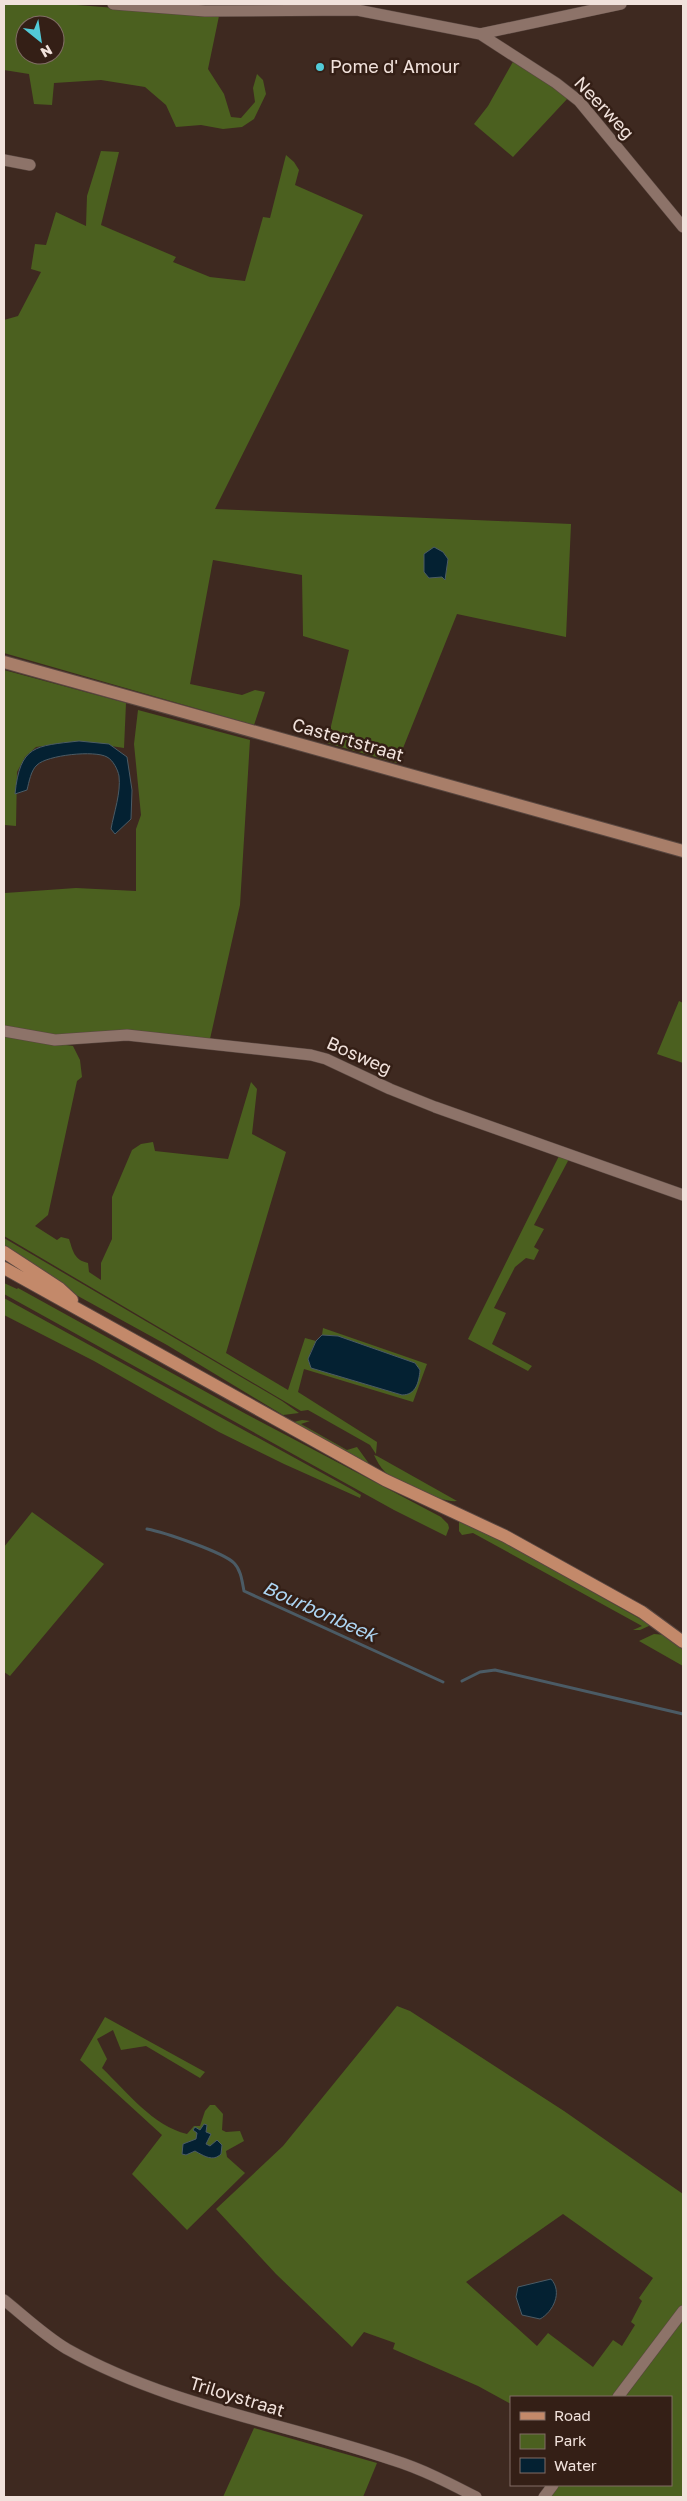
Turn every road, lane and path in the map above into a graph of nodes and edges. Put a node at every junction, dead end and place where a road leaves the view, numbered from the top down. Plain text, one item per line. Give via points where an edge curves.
1 (113, 4) edge
2 (621, 4) edge
3 (480, 34) junction
4 (4, 160) edge
5 (30, 165) dead end
6 (683, 227) edge
7 (4, 662) edge
8 (683, 852) edge
9 (4, 1031) edge
10 (683, 1195) edge
11 (4, 1252) edge
12 (4, 1268) edge
13 (4, 1278) edge
14 (86, 1314) junction
15 (683, 1642) edge
16 (4, 2300) edge
17 (683, 2311) edge
18 (619, 2396) edge
19 (552, 2486) edge
20 (476, 2497) edge
21 (544, 2497) edge

1 - 3 street, Neerweg via 205,11 357,10
2 - 3 street, Neerweg
3 - 6 street, Neerweg via 579,101
4 - 5 street
7 - 8 main road, Castertstraat
9 - 10 street, Bosweg via 35,1038 70,1040 127,1035 311,1055 435,1107
11 - 14 main road via 59,1288
12 - 14 main road
13 - 14 main road via 58,1306
14 - 15 main road via 385,1480 505,1536 642,1612
16 - 20 street, Triloystraat via 66,2348 148,2387 208,2408 393,2460
17 - 18 street
19 - 21 street

